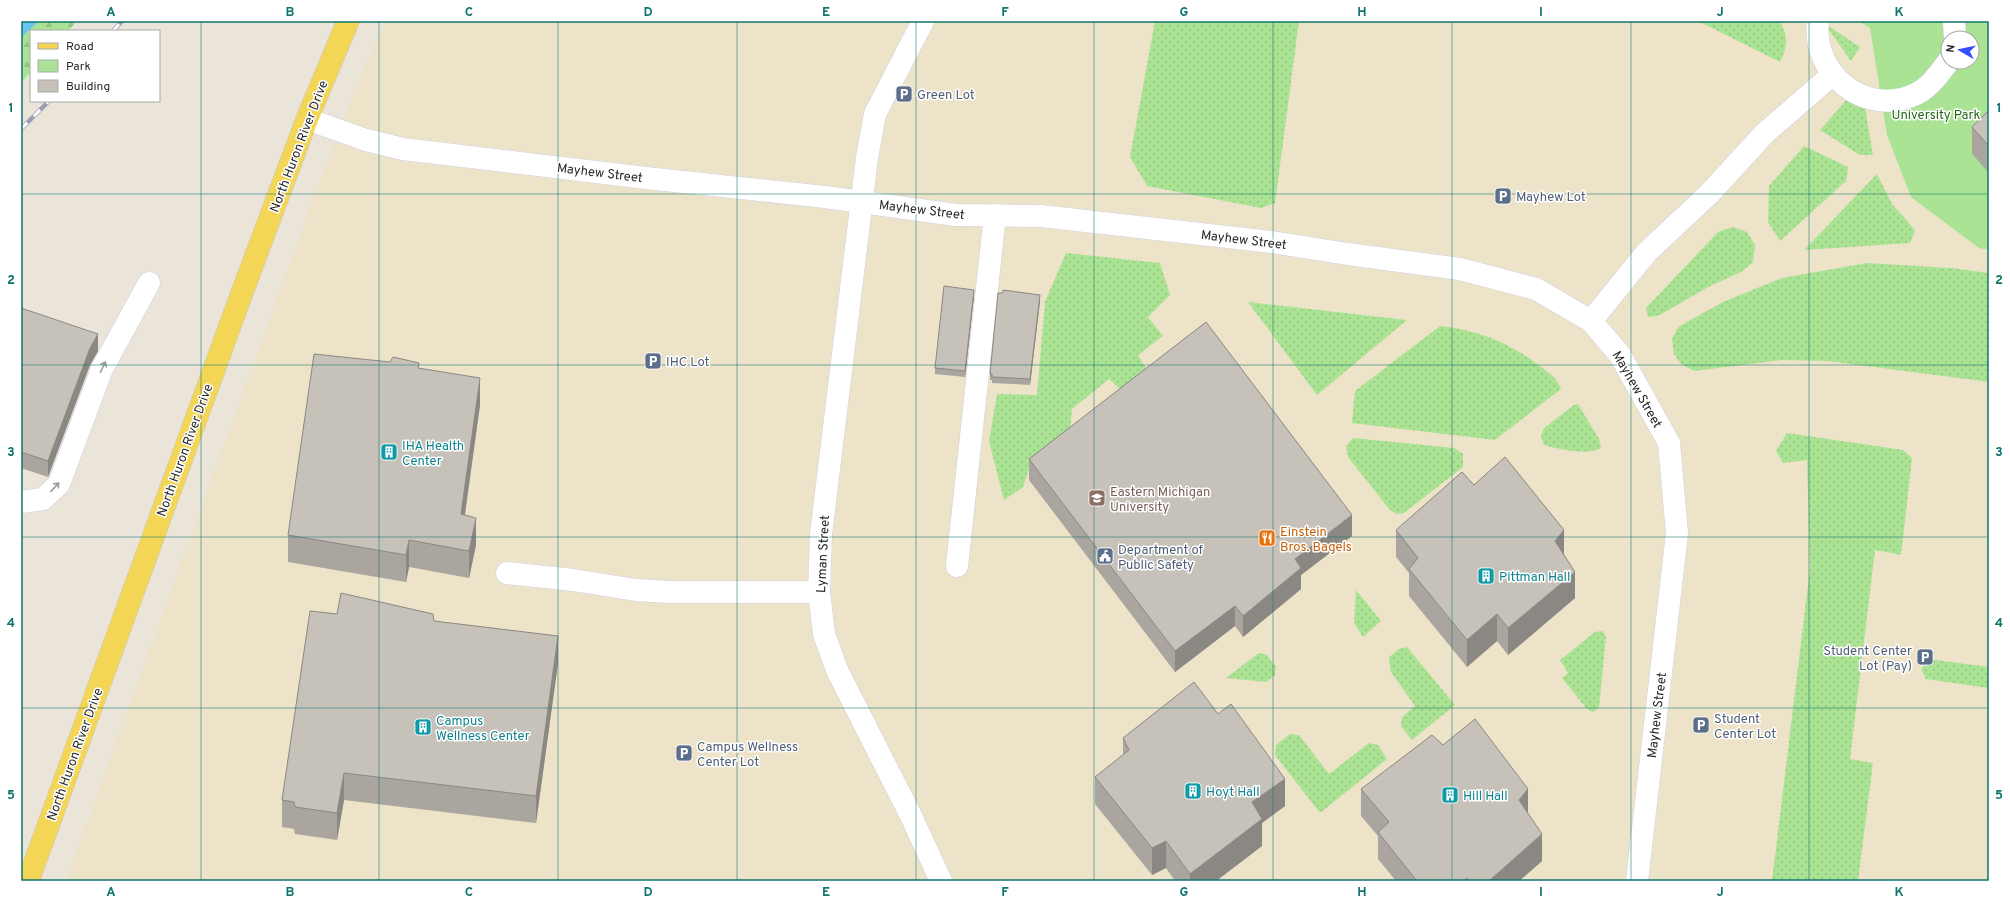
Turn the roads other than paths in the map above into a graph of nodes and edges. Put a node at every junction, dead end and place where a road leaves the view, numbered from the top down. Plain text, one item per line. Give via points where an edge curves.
1 (348, 21) edge
2 (923, 21) edge
3 (1818, 21) edge
4 (1942, 70) edge
5 (1832, 75) junction
6 (307, 119) junction
7 (862, 202) junction
8 (995, 215) junction
9 (149, 283) dead end
10 (1591, 321) junction
11 (21, 502) edge
12 (957, 566) dead end
13 (506, 573) dead end
14 (819, 592) junction
15 (29, 881) edge
16 (940, 881) edge
17 (1637, 881) edge

1 - 6 main road, North Huron River Drive
2 - 7 lane, Lyman Street via 875,114
3 - 5 lane via 1816,33 1821,56
4 - 5 lane via 1934,80 1916,94 1894,100 1870,99 1849,90
5 - 10 lane via 1765,134 1709,194 1647,252
6 - 7 lane, Mayhew Street via 366,140 403,149
6 - 15 main road, North Huron River Drive
7 - 8 lane, Mayhew Street via 956,215
7 - 14 lane, Lyman Street via 821,534
8 - 10 lane, Mayhew Street via 1041,216 1241,238 1460,269 1536,289
8 - 12 lane
11 -> 9 lane via 43,499 59,484 102,369
10 - 17 lane, Mayhew Street via 1620,355 1669,443 1677,533
13 - 14 lane via 636,590
14 - 16 lane, Lyman Street via 824,634 837,670 911,816

